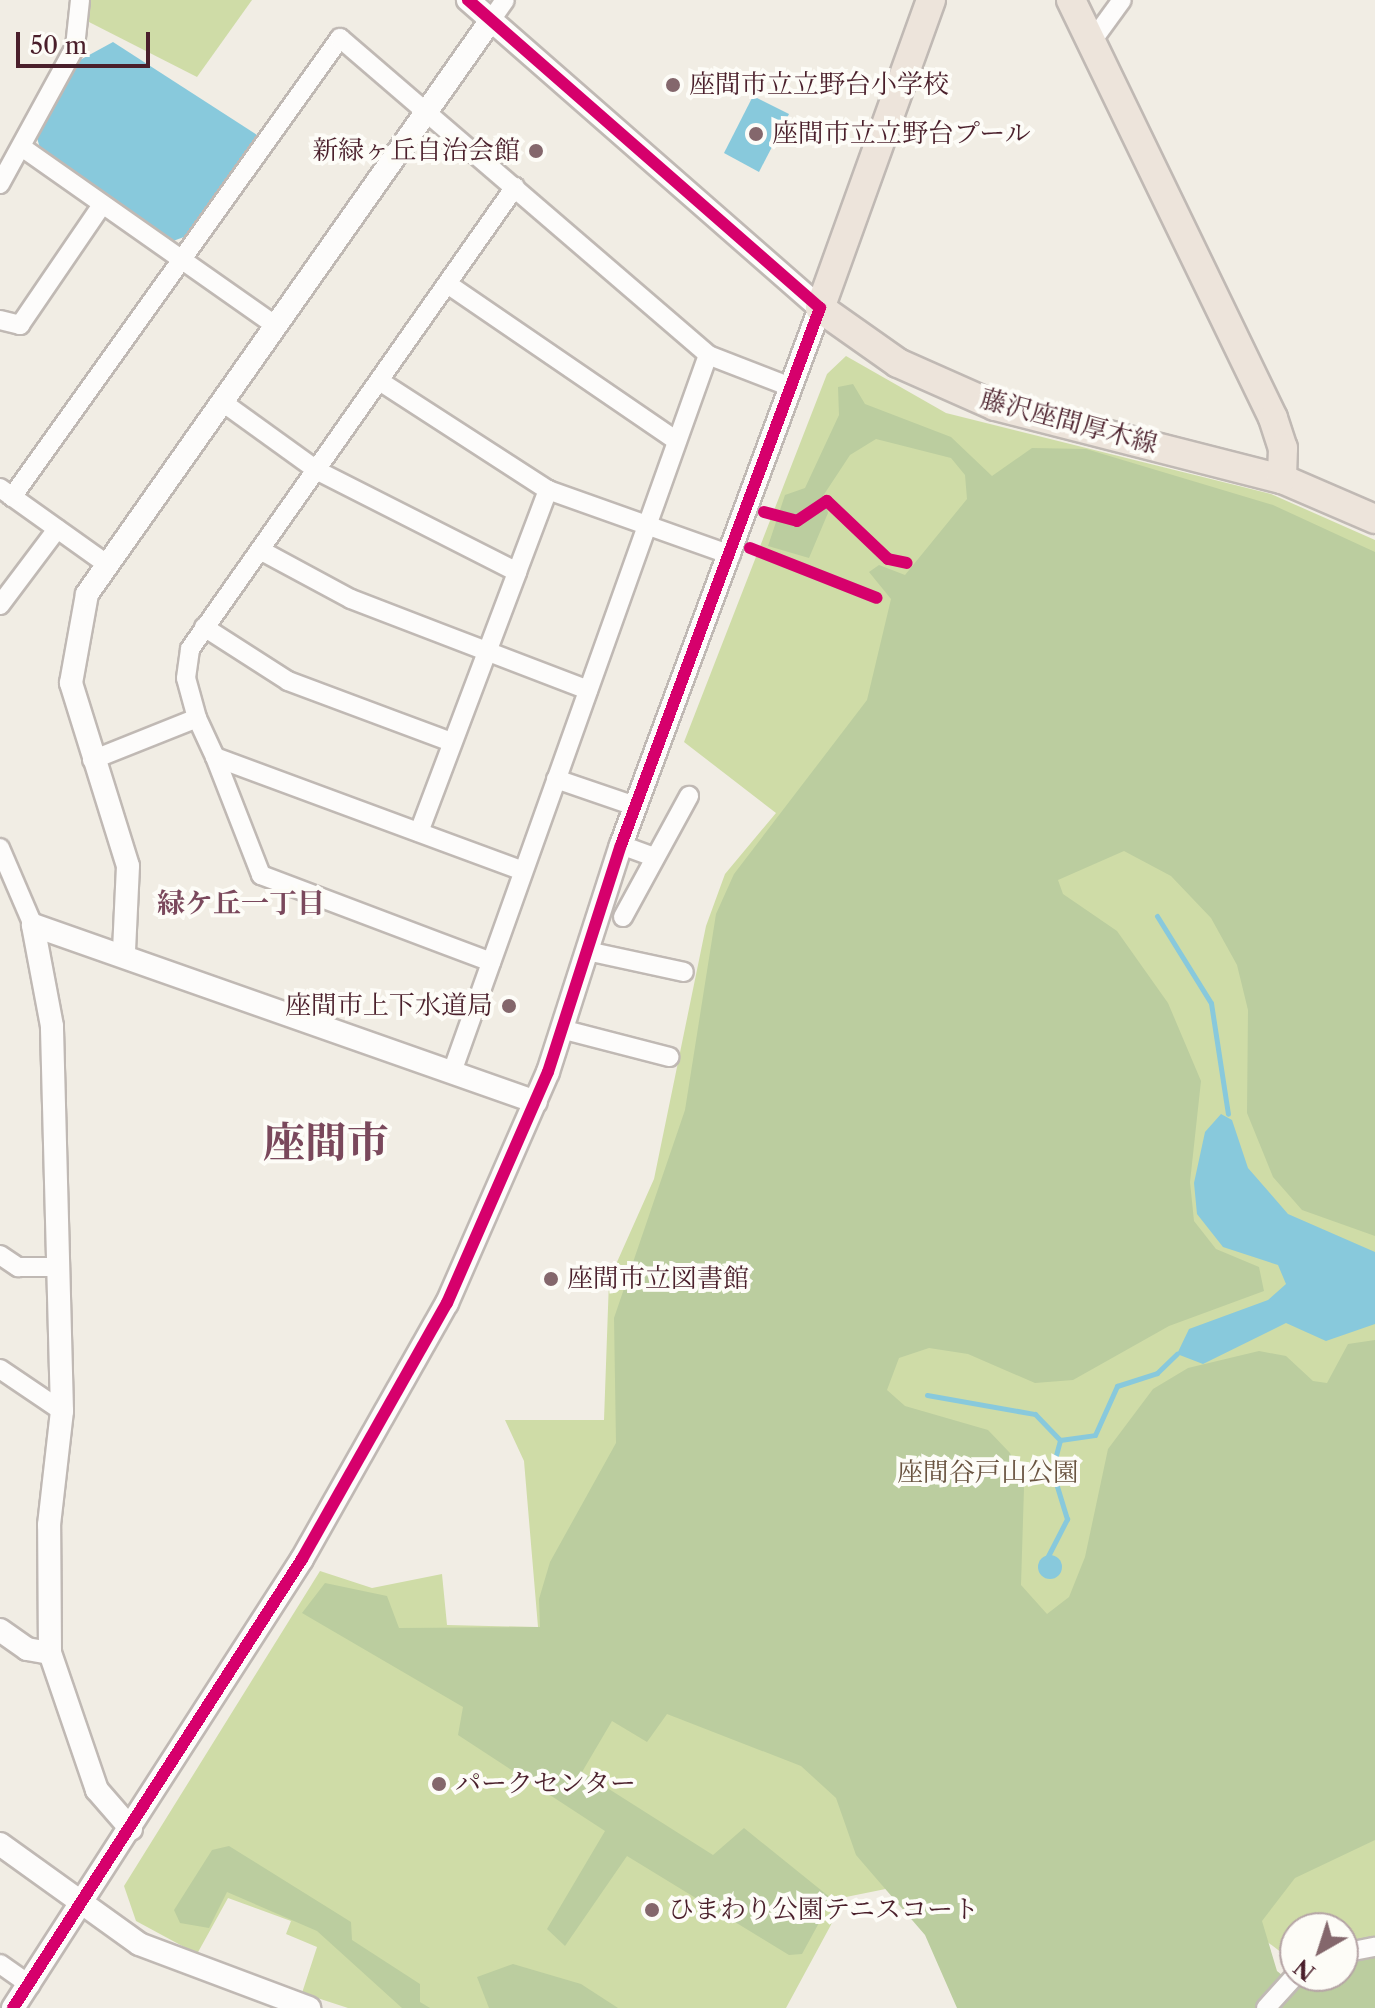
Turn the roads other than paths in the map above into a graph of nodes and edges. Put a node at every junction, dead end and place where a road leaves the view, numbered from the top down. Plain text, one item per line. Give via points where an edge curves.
1 (80, 0) edge
2 (468, 0) edge
3 (505, 0) edge
4 (931, 0) edge
5 (1071, 0) edge
6 (1122, 0) edge
7 (491, 20) junction
8 (1090, 44) junction
9 (427, 110) junction
10 (23, 148) junction
11 (0, 184) edge
12 (515, 187) junction
13 (102, 205) junction
14 (182, 260) junction
15 (449, 285) junction
16 (820, 308) junction
17 (0, 320) edge
18 (275, 325) junction
19 (708, 355) junction
20 (381, 382) junction
21 (791, 387) junction
22 (221, 401) junction
23 (677, 441) junction
24 (318, 471) junction
25 (1282, 479) junction
26 (548, 490) junction
27 (6, 493) edge
28 (1375, 519) edge
29 (646, 526) junction
30 (57, 529) junction
31 (260, 550) junction
32 (731, 555) junction
33 (105, 563) junction
34 (517, 572) junction
35 (0, 605) edge
36 (204, 627) junction
37 (488, 652) junction
38 (588, 690) junction
39 (197, 718) junction
40 (451, 742) junction
41 (215, 757) junction
42 (92, 760) junction
43 (556, 779) junction
44 (689, 796) dead end
45 (635, 806) junction
46 (419, 832) junction
47 (621, 845) junction
48 (0, 848) edge
49 (654, 857) junction
50 (523, 871) junction
51 (623, 917) dead end
52 (33, 925) junction
53 (124, 951) junction
54 (587, 951) junction
55 (491, 962) junction
56 (684, 972) dead end
57 (561, 1029) junction
58 (669, 1057) dead end
59 (452, 1072) junction
60 (536, 1102) junction
61 (0, 1255) edge
62 (58, 1267) junction
63 (0, 1369) edge
64 (62, 1411) junction
65 (0, 1630) edge
66 (50, 1653) junction
67 (131, 1829) junction
68 (0, 1844) edge
69 (82, 1905) junction
70 (0, 1964) edge
71 (30, 1985) junction
72 (1280, 1992) edge
73 (13, 2008) edge
74 (309, 2008) edge
75 (1266, 2008) edge

1 - 10 street via 75,47
2 - 7 street
3 - 7 street
4 - 16 main road
5 - 8 main road
6 - 8 street
7 - 9 street
7 - 16 street
8 - 25 main road via 1273,418 1283,448
9 - 12 street
9 - 14 street via 340,38
9 - 18 street
10 - 11 street
10 - 13 street
12 - 15 street
12 - 19 street
13 - 14 street
13 - 17 street via 20,325
14 - 18 street
14 - 27 street
15 - 20 street
15 - 23 street
16 - 21 street
16 - 25 main road, 藤沢座間厚木線 via 898,363 995,406
18 - 22 street
19 - 21 street
19 - 23 street
20 - 24 street
20 - 26 street
21 - 32 street
22 - 24 street
22 - 33 street
23 - 29 street
24 - 31 street
24 - 34 street
25 - 28 main road, 藤沢座間厚木線
26 - 29 street
26 - 34 street
27 - 30 street
29 - 32 street
29 - 38 street
30 - 33 street
30 - 35 street
31 - 36 street
31 - 37 street via 310,582
32 - 45 street
33 - 42 street via 87,594 73,653 75,710
34 - 37 street
36 - 39 street via 190,649 186,678
36 - 40 street via 288,681
37 - 38 street
37 - 40 street
38 - 43 street
39 - 41 street
39 - 42 street
40 - 46 street
41 - 46 street
41 - 55 street via 261,875
42 - 53 street via 128,866
43 - 45 street
43 - 50 street
44 - 49 street
45 - 47 street
46 - 50 street
47 - 49 street
47 - 54 street
48 - 52 street
49 - 51 street
50 - 55 street
52 - 53 street
52 - 62 street via 52,1026
53 - 59 street
54 - 56 street
54 - 57 street
55 - 59 street
57 - 58 street
57 - 60 street
59 - 60 street
60 - 67 street via 386,1418
61 - 62 street via 18,1267
62 - 64 street
63 - 64 street
64 - 66 street via 49,1525
65 - 66 street via 27,1649
66 - 67 street via 97,1790
67 - 69 street
68 - 69 street
69 - 71 street
69 - 74 street via 157,1953
70 - 71 street
71 - 73 street
72 - 75 street

